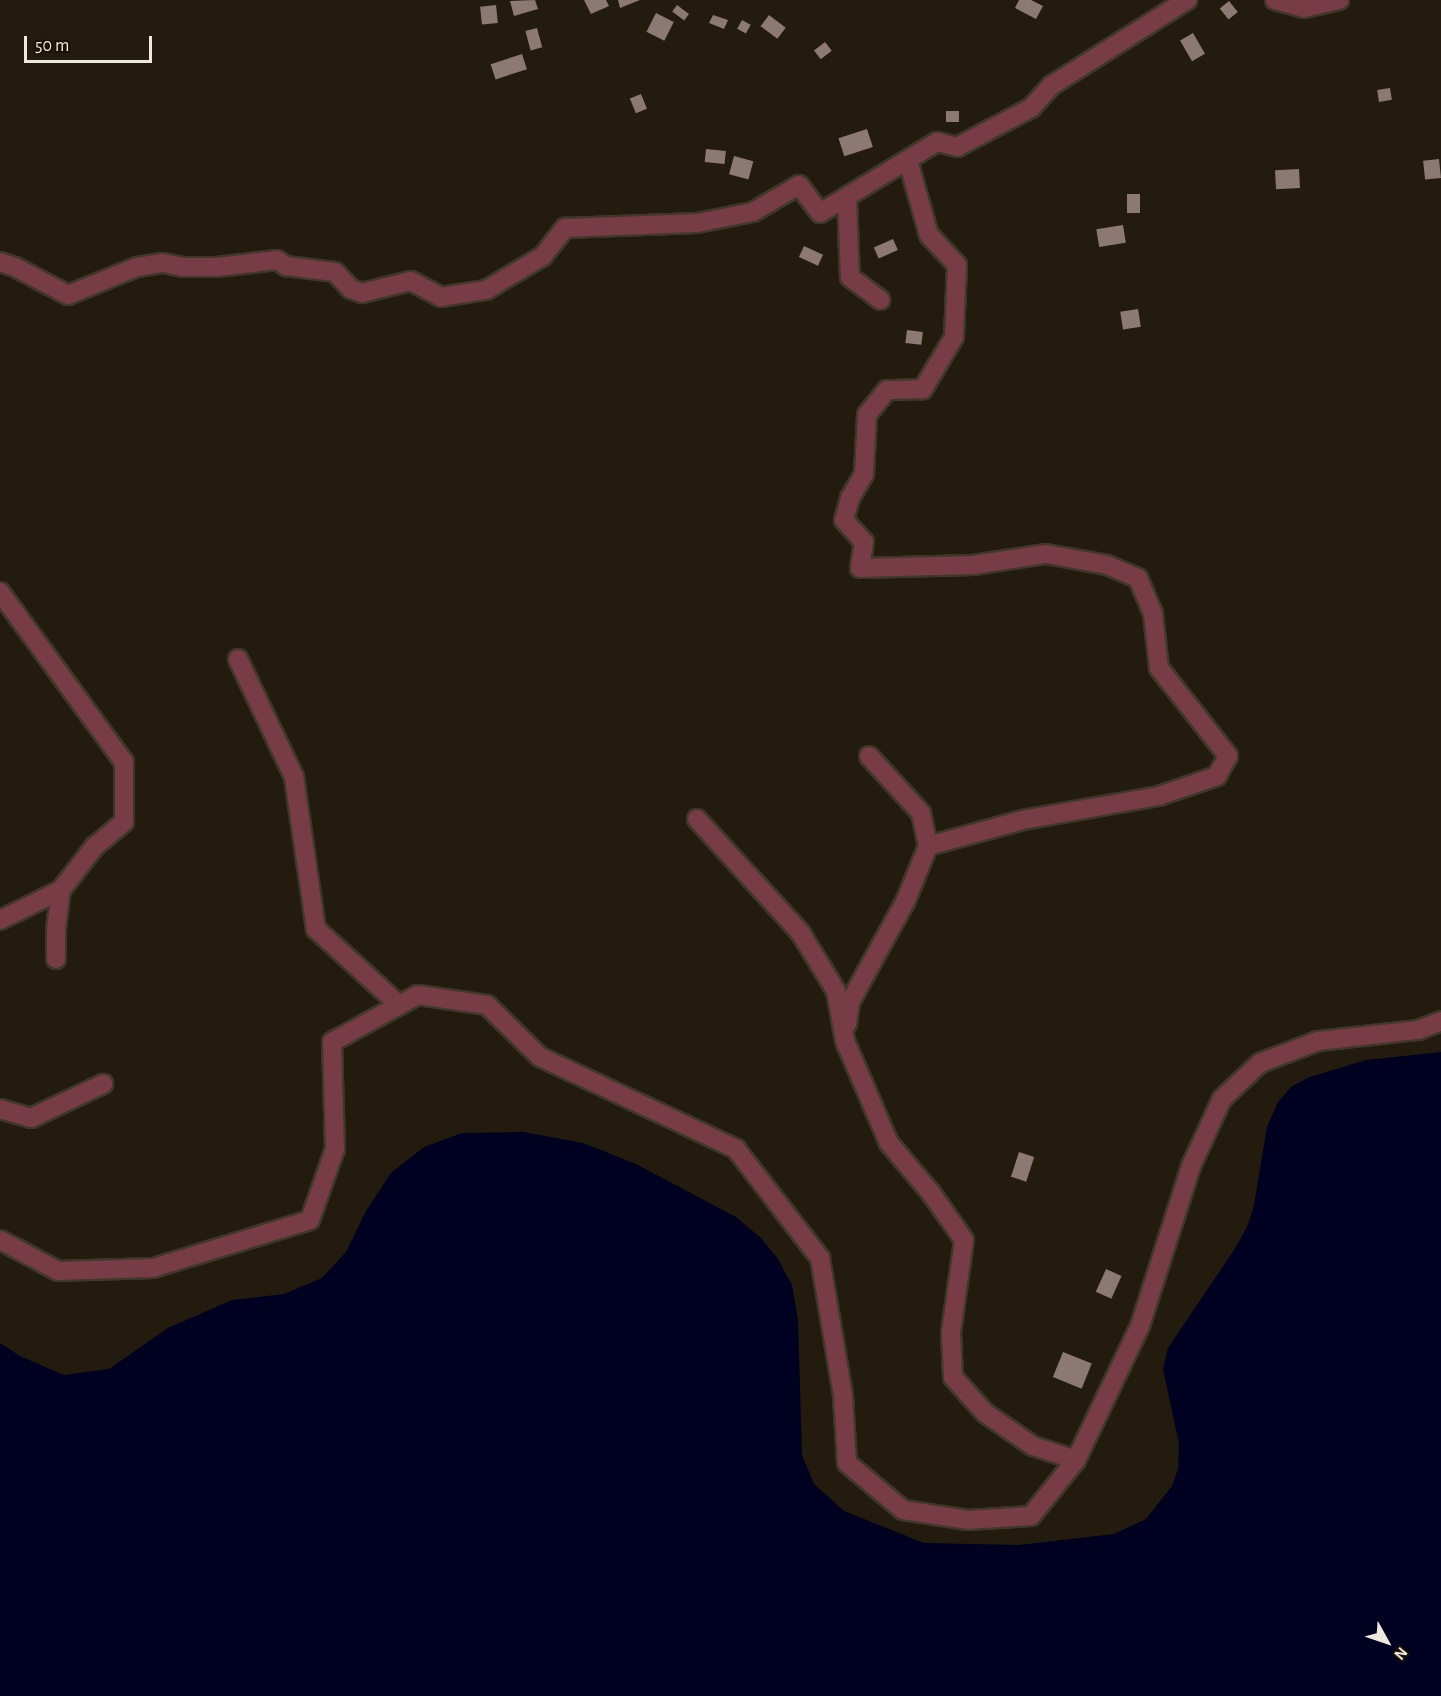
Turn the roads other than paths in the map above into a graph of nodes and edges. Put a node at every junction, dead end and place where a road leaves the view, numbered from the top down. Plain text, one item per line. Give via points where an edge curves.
1 (1187, 0) edge
2 (1275, 0) edge
3 (1339, 0) edge
4 (908, 161) junction
5 (847, 197) junction
6 (0, 262) edge
7 (880, 300) dead end
8 (0, 592) edge
9 (238, 659) dead end
10 (869, 756) dead end
11 (697, 819) dead end
12 (928, 846) junction
13 (61, 890) junction
14 (0, 920) edge
15 (56, 959) dead end
16 (399, 1005) junction
17 (1441, 1021) edge
18 (845, 1041) junction
19 (103, 1084) dead end
20 (0, 1109) edge
21 (0, 1240) edge
22 (1076, 1460) junction

1 - 4 street via 1052,85 1031,108 957,147 937,142
2 - 3 street via 1304,8
4 - 5 street
4 - 12 street via 929,235 957,266 954,337 923,389 887,390 867,415 864,474 850,498 844,520 864,542 860,568 973,565 1046,554 1107,565 1138,578 1153,614 1159,668 1228,756 1217,776 1159,796 1023,820
5 - 6 street via 820,213 799,185 753,212 697,223 565,228 543,256 486,290 441,297 411,281 362,293 351,289 335,272 286,266 277,260 217,267 164,263 137,267 68,295
5 - 7 street via 850,277
8 - 13 street via 124,762 124,822 95,846
9 - 16 street via 294,777 315,929
10 - 12 street via 921,813
11 - 18 street via 800,932 836,991
12 - 18 street via 906,900 850,1002
13 - 14 street
13 - 15 street
16 - 21 street via 332,1042 334,1149 310,1220 153,1268 58,1271
16 - 22 street via 418,994 487,1005 540,1057 736,1149 820,1258 843,1396 847,1463 903,1510 968,1520 1031,1516
17 - 22 street via 1418,1030 1318,1041 1260,1063 1222,1099 1191,1166 1140,1326
18 - 22 street via 889,1143 964,1240 951,1332 953,1377 985,1413 1033,1446
19 - 20 street via 31,1118

